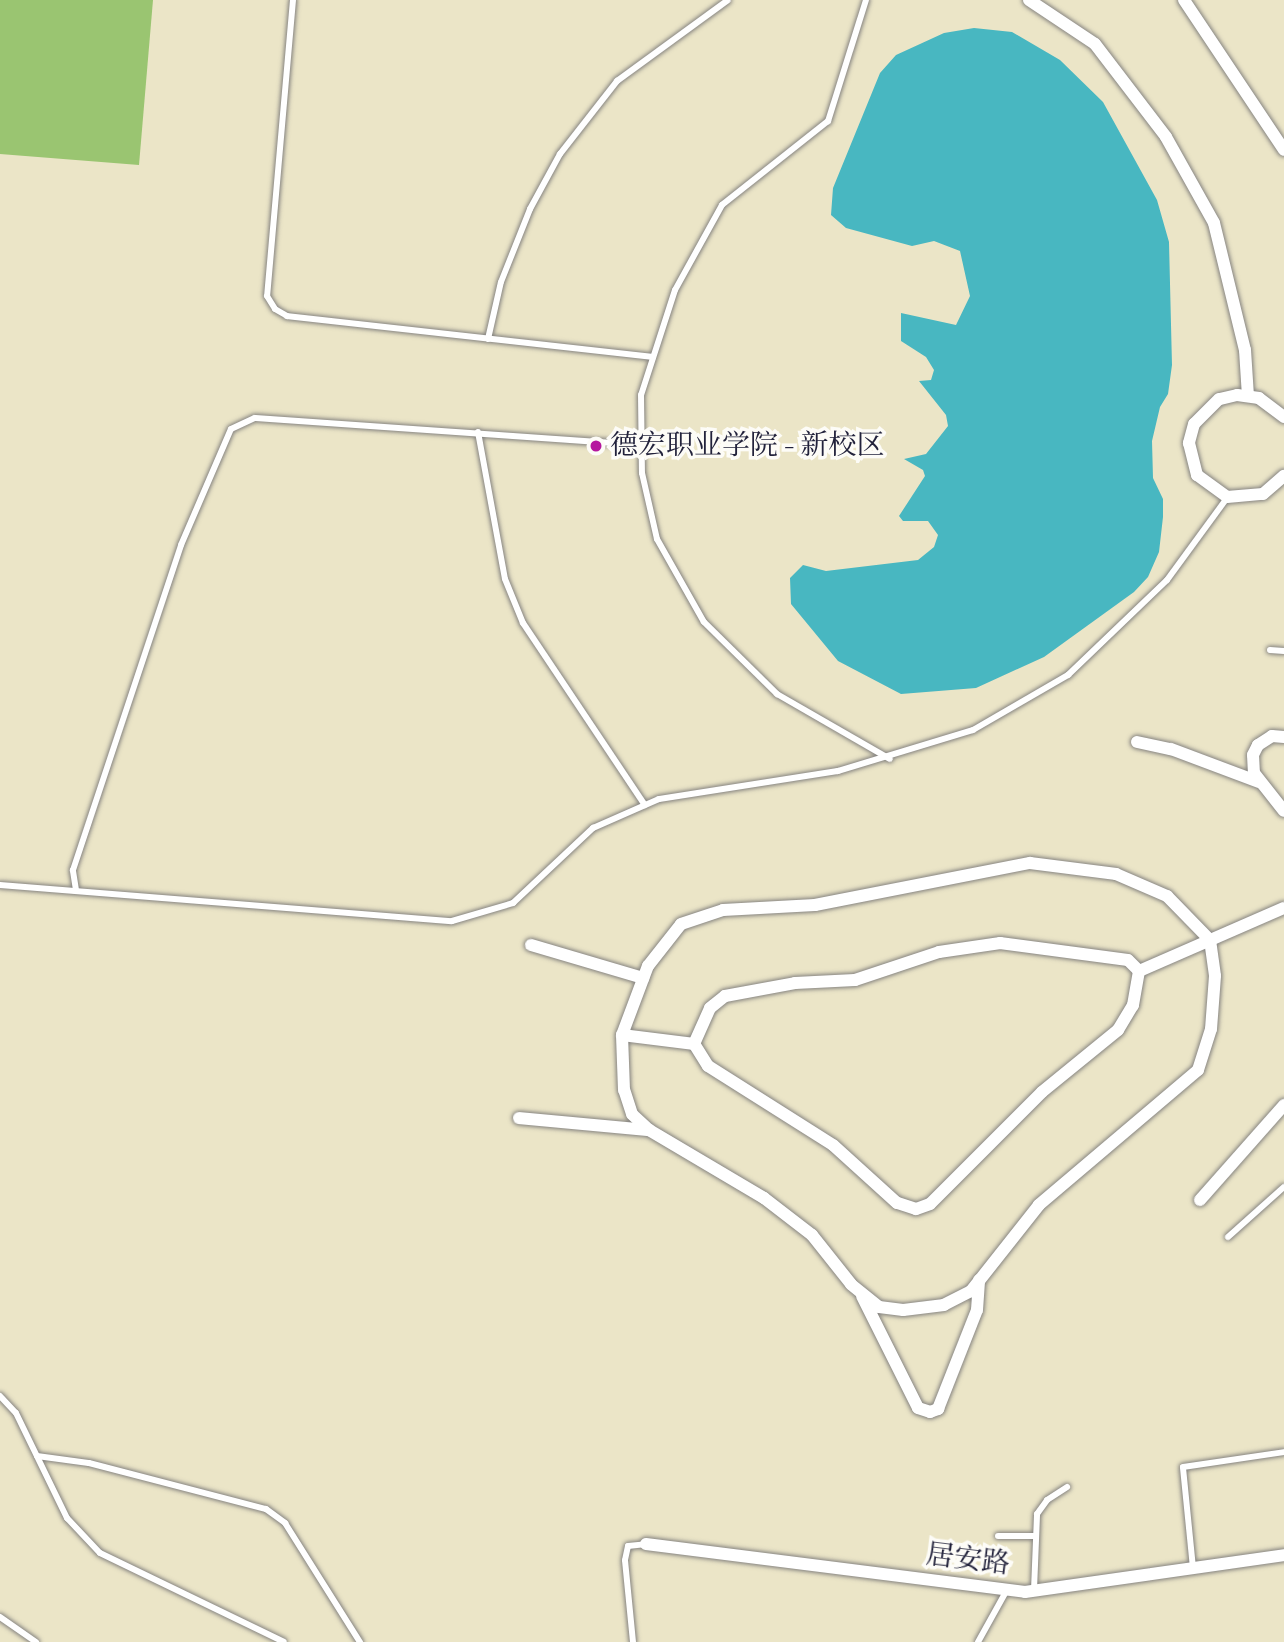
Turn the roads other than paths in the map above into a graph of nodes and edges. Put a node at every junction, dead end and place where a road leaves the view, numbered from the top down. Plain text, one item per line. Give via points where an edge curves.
1 (293, 0) edge
2 (728, 0) edge
3 (866, 0) edge
4 (1029, 0) edge
5 (1184, 0) edge
6 (1284, 150) edge
7 (488, 339) junction
8 (653, 357) junction
9 (1248, 396) junction
10 (1284, 417) edge
11 (478, 432) junction
12 (642, 445) junction
13 (1284, 476) edge
14 (1227, 497) junction
15 (1270, 650) dead end
16 (1284, 651) edge
17 (1284, 737) edge
18 (1137, 742) dead end
19 (890, 759) junction
20 (1259, 782) junction
21 (645, 805) junction
22 (1284, 811) edge
23 (0, 885) edge
24 (76, 890) junction
25 (1284, 908) edge
26 (1210, 940) junction
27 (531, 945) dead end
28 (1139, 971) junction
29 (643, 978) junction
30 (622, 1035) junction
31 (694, 1044) junction
32 (1284, 1105) edge
33 (519, 1118) dead end
34 (649, 1130) junction
35 (1284, 1187) edge
36 (1200, 1200) dead end
37 (1228, 1237) dead end
38 (979, 1280) junction
39 (858, 1290) junction
40 (0, 1396) edge
41 (1284, 1452) edge
42 (37, 1457) junction
43 (1067, 1487) dead end
44 (998, 1535) dead end
45 (1036, 1536) junction
46 (646, 1544) joint
47 (1284, 1555) edge
48 (1193, 1568) junction
49 (1007, 1590) junction
50 (1034, 1590) junction
51 (0, 1617) edge
52 (36, 1642) edge
53 (284, 1642) edge
54 (360, 1642) edge
55 (633, 1642) edge
56 (978, 1642) edge

1 - 7 lane via 267,296 287,317
2 - 7 lane via 617,81 560,154 530,209 500,282
3 - 8 lane via 828,121 722,205 675,290
4 - 9 street via 1094,44 1166,137 1208,212 1245,350
5 - 6 street
7 - 8 lane
8 - 12 lane via 641,396
9 - 10 street via 1268,401
9 - 14 street via 1219,399 1205,410 1189,443 1197,474 1209,488
11 - 12 lane
11 - 21 lane via 505,579 523,623
11 - 24 lane via 255,418 231,429 181,545 73,870
12 - 19 lane via 642,473 657,539 704,622 777,694
13 - 14 street via 1263,494
14 - 19 lane via 1167,580 1068,675 973,730
15 - 16 lane
17 - 20 street via 1272,736 1258,745 1253,755
18 - 20 street via 1171,749
19 - 21 lane
20 - 22 street
21 - 24 lane via 593,828 513,903 453,921
23 - 24 lane
25 - 26 street
26 - 28 street
26 - 29 street via 1167,896 1116,874 1030,863 815,905 723,910 681,924
26 - 38 street via 1215,976 1210,1029 1198,1070 1049,1196
27 - 29 street
28 - 31 street via 1128,960 1110,954 1036,946 1000,943 939,951 855,980 795,983 725,996 710,1008
28 - 31 street via 1133,1005 1118,1030 1042,1092 944,1192 916,1209 897,1203 833,1146 708,1066
29 - 30 street
30 - 31 street
30 - 34 street via 624,1090 632,1114
32 - 36 street
33 - 34 street
34 - 39 street via 764,1198 812,1236
35 - 37 lane
38 - 39 street via 971,1291 944,1305 903,1310 879,1307
38 - 39 street via 977,1310 938,1409 930,1412 918,1408
40 - 42 lane via 16,1413
41 - 48 lane via 1183,1467
42 - 53 lane via 67,1518 100,1553
42 - 54 lane via 89,1463 266,1509 285,1523
43 - 45 lane via 1047,1500 1037,1514
44 - 45 lane
45 - 50 lane
46 - 49 street, 居安路
46 - 55 lane via 628,1546 625,1560
47 - 48 street, 居安路
48 - 50 street, 居安路
49 - 50 street, 居安路
49 - 56 lane
51 - 52 lane

